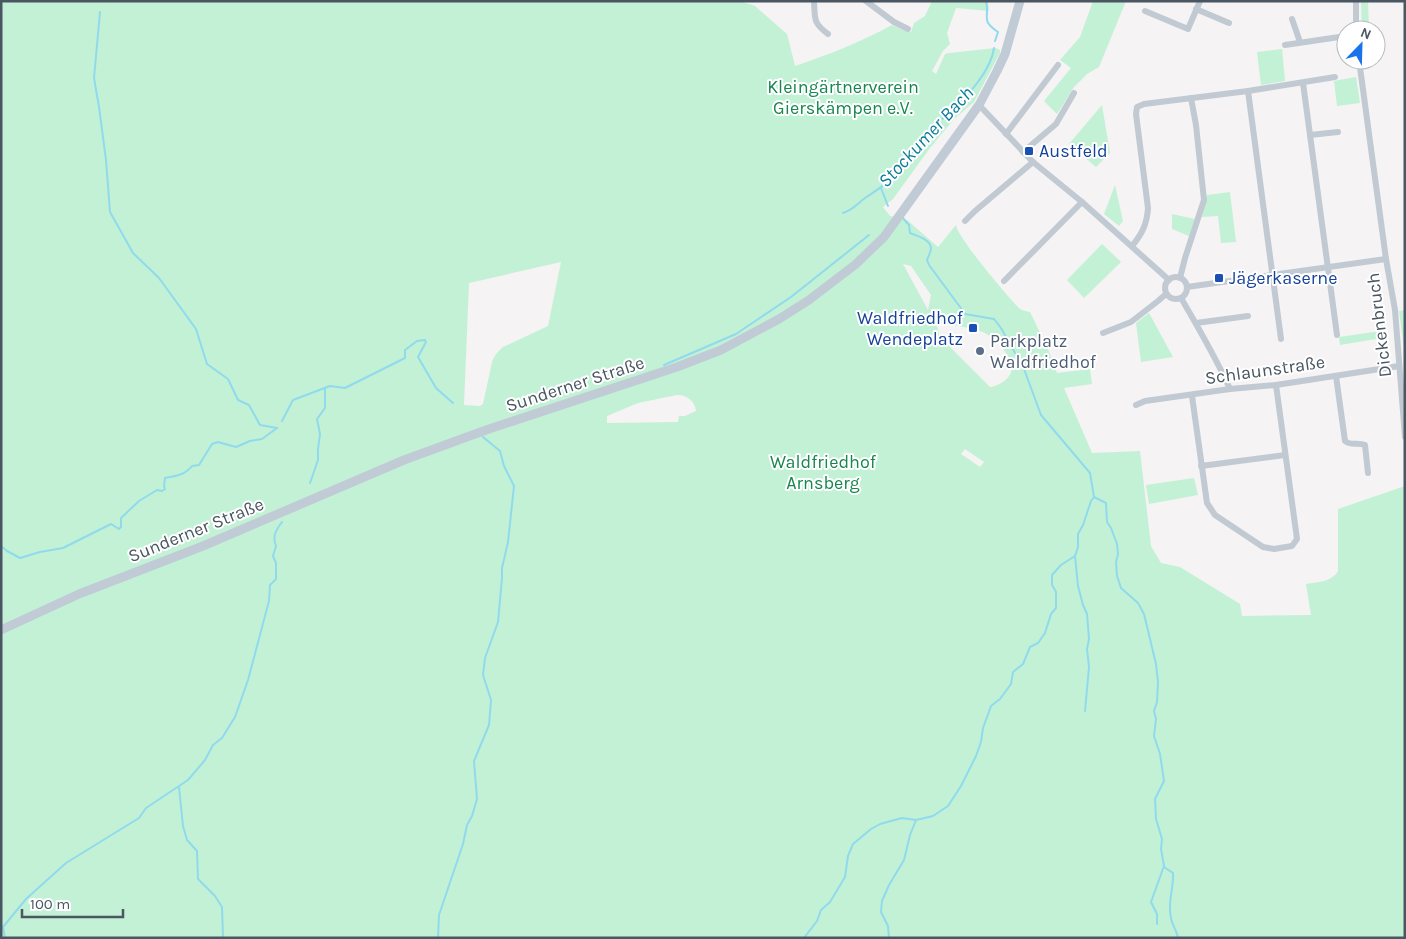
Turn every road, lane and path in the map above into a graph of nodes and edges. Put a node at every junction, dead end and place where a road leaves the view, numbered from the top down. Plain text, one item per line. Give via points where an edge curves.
1 (814, 1) edge
2 (866, 1) edge
3 (1020, 1) edge
4 (1200, 1) edge
5 (1356, 1) edge
6 (1196, 9) junction
7 (1145, 11) dead end
8 (1292, 19) dead end
9 (1356, 20) edge
10 (1229, 24) dead end
11 (908, 29) dead end
12 (828, 34) dead end
13 (1336, 37) edge
14 (1300, 42) junction
15 (1285, 46) dead end
16 (1058, 65) dead end
17 (1361, 70) edge
18 (1335, 77) dead end
19 (1303, 83) junction
20 (1248, 91) junction
21 (1074, 92) dead end
22 (1191, 98) junction
23 (979, 105) junction
24 (1338, 132) dead end
25 (1006, 134) junction
26 (1310, 134) junction
27 (1022, 152) junction
28 (1033, 162) junction
29 (1082, 202) junction
30 (965, 221) dead end
31 (1132, 246) junction
32 (1386, 259) junction
33 (1329, 268) junction
34 (1273, 276) junction
35 (1180, 278) junction
36 (1169, 280) junction
37 (1004, 282) dead end
38 (1186, 286) junction
39 (1166, 294) junction
40 (1180, 298) junction
41 (1248, 316) dead end
42 (1196, 323) junction
43 (1102, 332) dead end
44 (1337, 336) dead end
45 (1280, 339) dead end
46 (1399, 366) junction
47 (1336, 376) junction
48 (1276, 384) junction
49 (1230, 389) junction
50 (1192, 396) junction
51 (1136, 405) dead end
52 (1405, 437) edge
53 (1285, 455) junction
54 (1201, 466) junction
55 (1368, 473) dead end
56 (1, 630) edge

1 - 12 street via 817,24
2 - 11 street
3 - 23 main road, Sunderner Straße via 1005,54
4 - 6 street
5 - 9 street
6 - 7 street via 1188,29
6 - 10 street
8 - 14 street
13 - 14 street
14 - 15 street
16 - 25 street
17 - 32 street, Dickenbruch
18 - 19 street
19 - 20 street
19 - 26 street
20 - 22 street
20 - 34 street
21 - 27 street via 1056,124
22 - 31 street via 1144,104 1136,110 1148,208 1144,228
22 - 35 street via 1204,200
23 - 25 street
23 - 56 main road, Sunderner Straße via 876,246 838,280 743,339 677,368 404,460 203,546 79,594
24 - 26 street
25 - 27 street
26 - 33 street
27 - 28 street
28 - 29 street
28 - 30 street
29 - 31 street
29 - 37 street
31 - 36 street
32 - 33 street
32 - 46 street, Dickenbruch via 1395,310
33 - 34 street
33 - 44 street
34 - 38 street
34 - 45 street
35 - 36 street
35 - 38 street
36 - 39 street via 1165,286
38 - 40 street via 1185,295
39 - 40 street via 1174,299
39 - 43 street via 1131,322
40 - 42 street
41 - 42 street
42 - 49 street
46 - 47 street, Schlaunstraße
46 - 52 street, Dickenbruch
47 - 48 street, Schlaunstraße
47 - 55 street via 1345,441 1365,445
48 - 49 street, Schlaunstraße
48 - 53 street
49 - 50 street, Schlaunstraße
50 - 51 street, Schlaunstraße via 1145,401
50 - 54 street
53 - 54 street
53 - 54 street via 1297,539 1292,546 1274,550 1260,546 1211,511 1205,499

